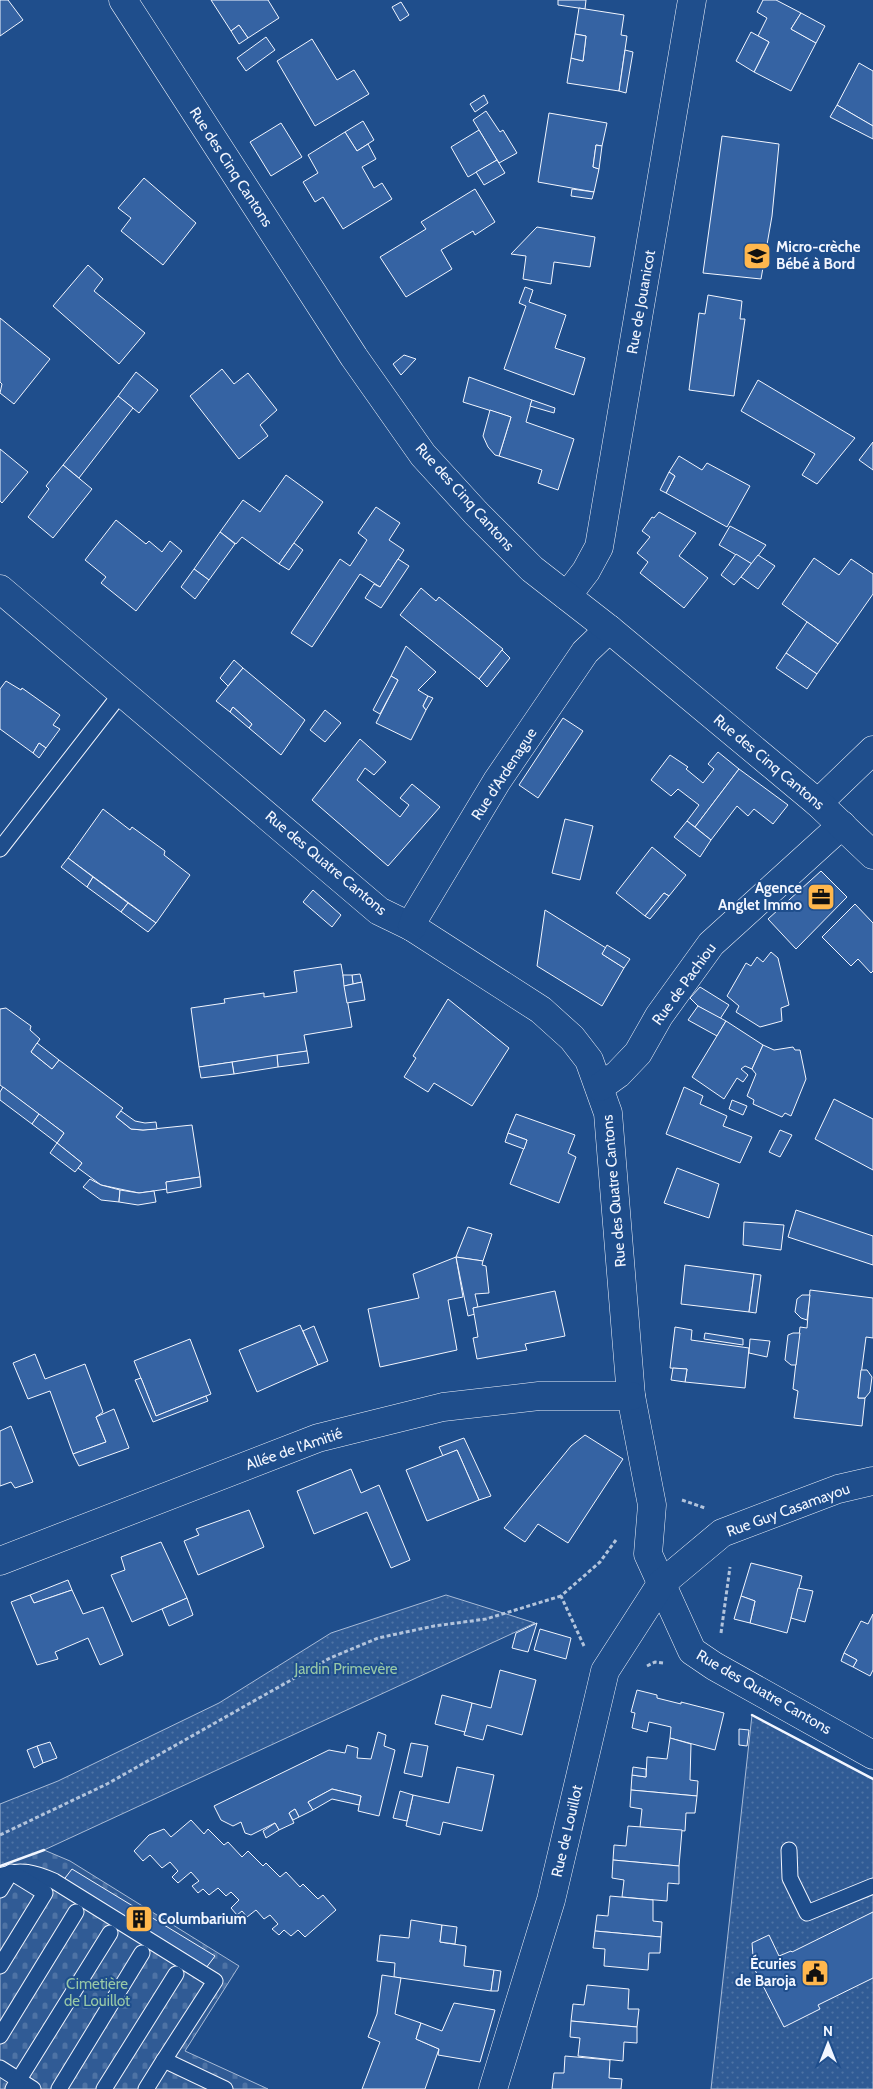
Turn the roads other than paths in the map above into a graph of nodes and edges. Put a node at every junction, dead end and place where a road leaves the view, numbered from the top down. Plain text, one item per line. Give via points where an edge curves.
1 (123, 0) edge
2 (692, 0) edge
3 (0, 589) edge
4 (567, 596) junction
5 (609, 628) junction
6 (122, 692) junction
7 (873, 750) edge
8 (818, 802) junction
9 (842, 826) junction
10 (0, 849) edge
11 (873, 855) edge
12 (412, 927) junction
13 (600, 1087) junction
14 (631, 1396) junction
15 (873, 1481) edge
16 (0, 1561) edge
17 (661, 1584) junction
18 (873, 1755) edge
19 (789, 1850) dead end
20 (6, 1874) edge
21 (873, 1886) edge
22 (0, 1890) edge
23 (76, 1912) dead end
24 (110, 1933) dead end
25 (142, 1953) dead end
26 (0, 1966) edge
27 (176, 1974) dead end
28 (0, 2036) edge
29 (164, 2060) junction
30 (0, 2068) edge
31 (16, 2084) edge
32 (206, 2085) edge
33 (34, 2089) edge
34 (59, 2089) edge
35 (104, 2089) edge
36 (146, 2089) edge
37 (225, 2089) edge
38 (493, 2089) edge

1 - 4 street, Rue des Cinq Cantons via 354,357 423,454 532,569
2 - 4 street, Rue de Jouanicot via 599,547
3 - 6 street, Rue des Quatre Cantons
4 - 5 street, Rue des Cinq Cantons
5 - 8 street, Rue des Cinq Cantons
5 - 12 street, Rue d'Ardenague via 585,652 497,781
6 - 10 lane
6 - 12 street, Rue des Quatre Cantons via 379,910
7 - 8 street
8 - 9 street, Rue des Cinq Cantons
9 - 11 street, Rue des Cinq Cantons
9 - 13 street, Rue de Pachiou via 711,944 659,1016 638,1053
12 - 13 street, Rue des Quatre Cantons via 541,1010 572,1038 589,1060
13 - 14 street, Rue des Quatre Cantons via 608,1112
14 - 16 street, Allée de l'Amitié via 539,1396 443,1407 318,1438
14 - 17 street, Rue des Quatre Cantons via 652,1505 648,1554
15 - 17 street, Rue Guy Casamayou via 838,1489 722,1533
17 - 18 street, Rue des Quatre Cantons via 692,1651
17 - 38 street, Rue de Louillot via 605,1671 551,1900
19 - 21 lane via 790,1878 807,1912
20 - 22 lane
20 - 26 lane via 45,1893
20 - 29 lane via 31,1872 54,1881 215,1981
23 - 28 lane
24 - 31 lane
25 - 34 lane
27 - 35 lane
29 - 32 lane
29 - 36 lane
30 - 31 lane
31 - 33 lane
32 - 37 lane

